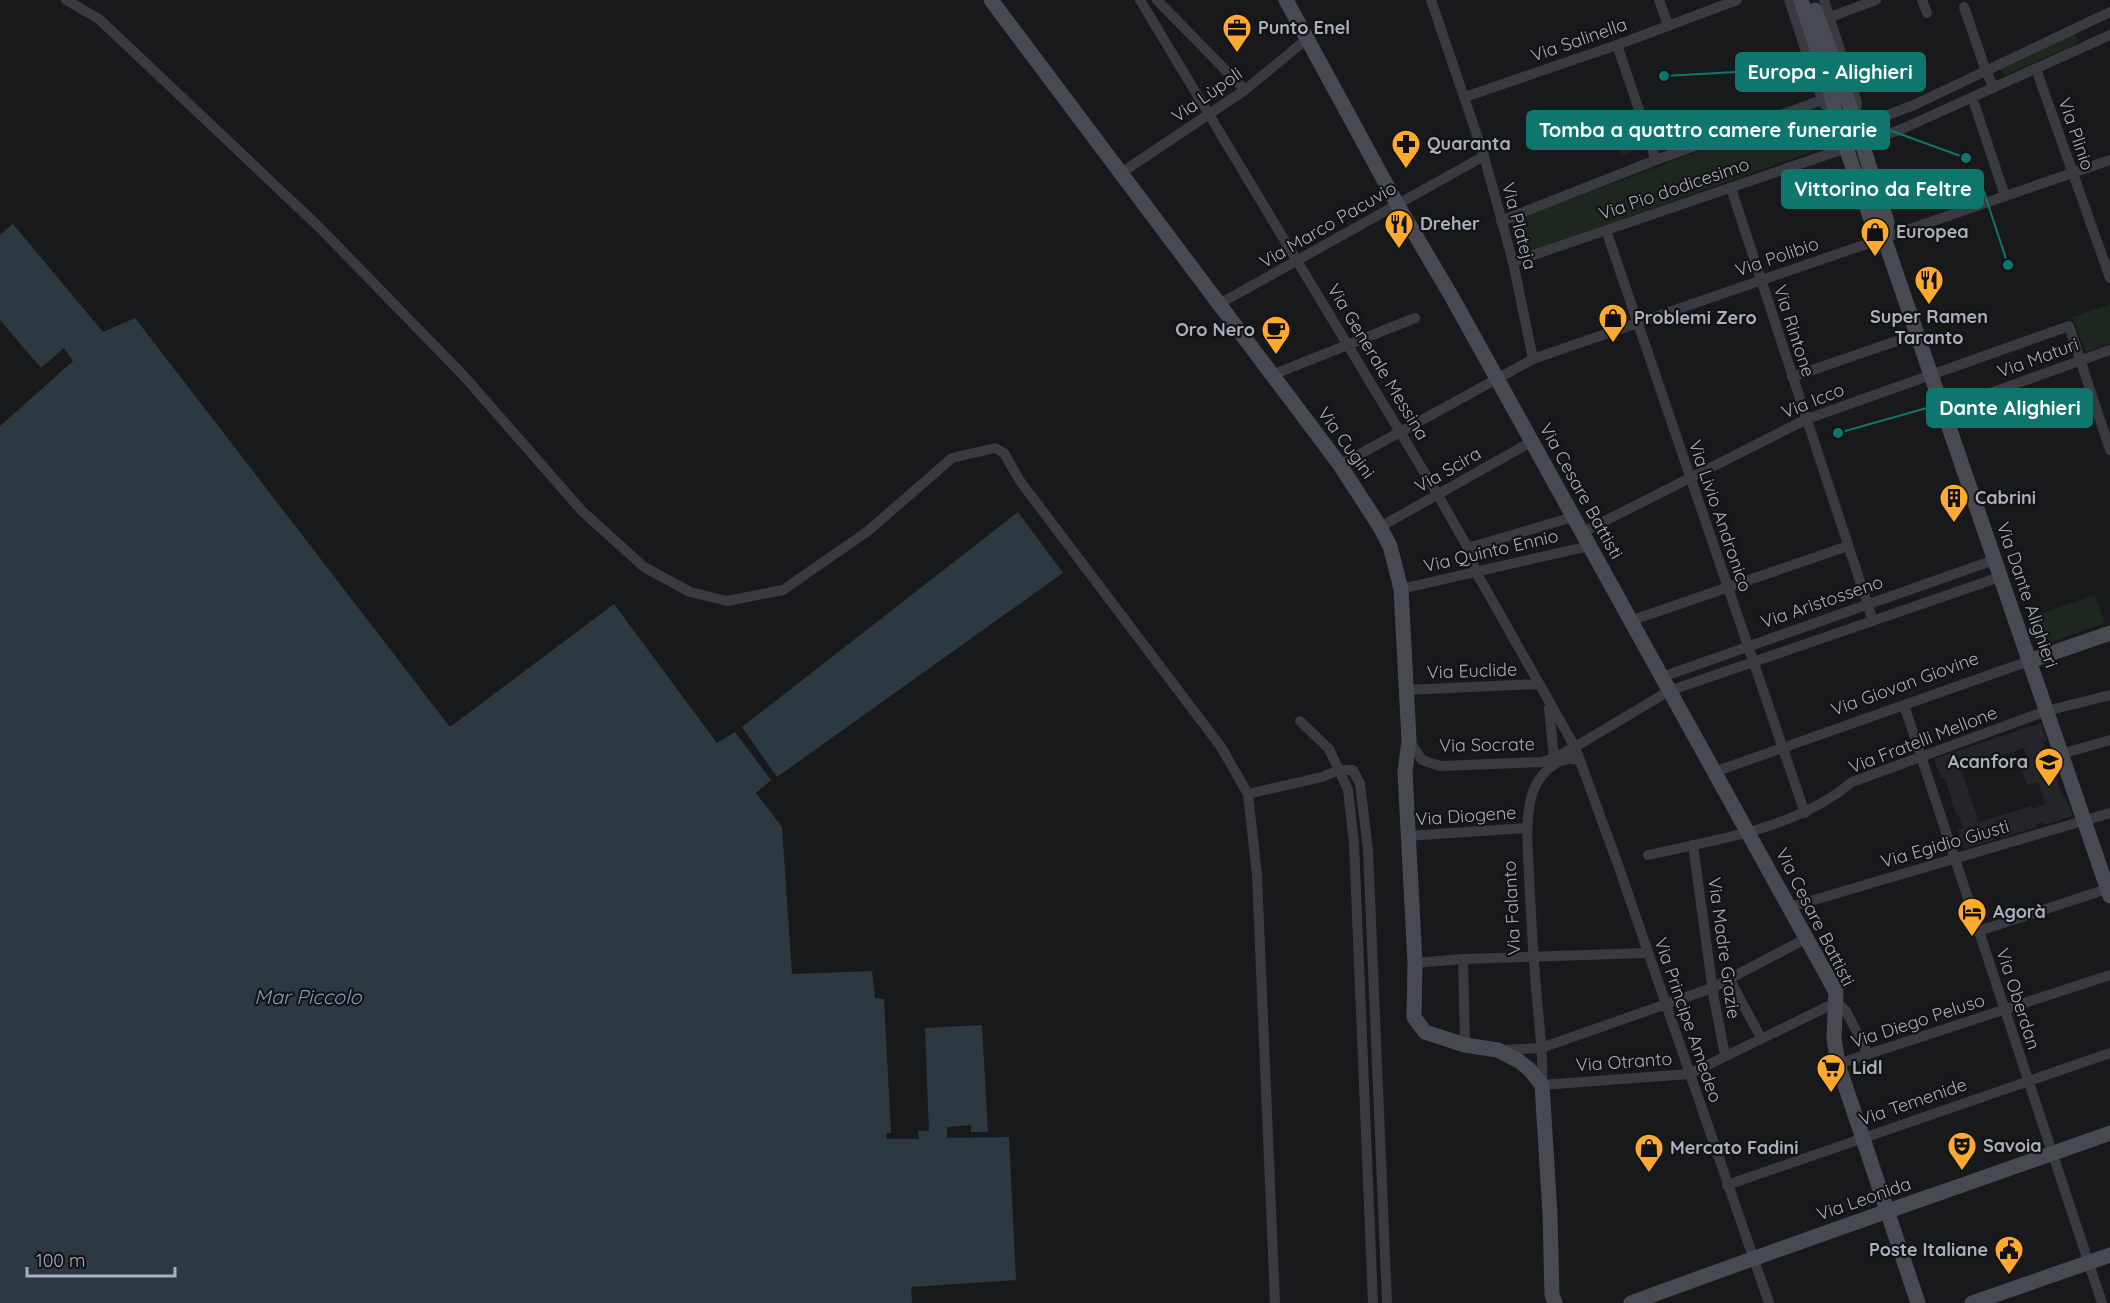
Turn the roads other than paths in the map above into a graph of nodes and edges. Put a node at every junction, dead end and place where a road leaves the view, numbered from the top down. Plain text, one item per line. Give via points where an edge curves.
1 (66, 0) edge
2 (991, 0) edge
3 (1140, 0) edge
4 (1157, 0) edge
5 (1286, 0) edge
6 (1431, 0) edge
7 (1659, 0) edge
8 (1737, 0) edge
9 (1789, 0) edge
10 (1801, 0) edge
11 (1812, 0) edge
12 (1824, 0) edge
13 (1876, 0) edge
14 (1922, 0) edge
15 (1964, 7) dead end
16 (2110, 12) edge
17 (1926, 13) dead end
18 (1830, 17) junction
19 (1668, 25) junction
20 (2078, 27) junction
21 (2110, 35) edge
22 (1308, 38) junction
23 (1617, 45) junction
24 (2086, 46) junction
25 (2036, 69) junction
26 (1986, 71) junction
27 (1994, 88) junction
28 (1245, 90) junction
29 (1465, 97) junction
30 (1972, 97) junction
31 (1822, 100) junction
32 (1914, 105) junction
33 (1208, 115) junction
34 (1919, 121) junction
35 (1837, 122) junction
36 (1855, 124) junction
37 (1853, 144) junction
38 (1484, 156) junction
39 (1656, 160) junction
40 (2110, 160) edge
41 (2072, 173) junction
42 (1125, 178) junction
43 (1731, 188) junction
44 (2006, 196) junction
45 (1398, 204) junction
46 (1501, 221) junction
47 (1606, 230) junction
48 (1884, 238) junction
49 (1297, 261) junction
50 (1513, 262) junction
51 (2109, 273) edge
52 (1760, 280) junction
53 (1220, 304) junction
54 (1414, 318) dead end
55 (1638, 324) junction
56 (1917, 333) junction
57 (1349, 345) junction
58 (2110, 350) edge
59 (1533, 359) junction
60 (2080, 360) junction
61 (1272, 375) junction
62 (1931, 376) junction
63 (1792, 377) junction
64 (1496, 378) junction
65 (1943, 410) junction
66 (1807, 419) junction
67 (1401, 432) junction
68 (1531, 442) junction
69 (2110, 450) edge
70 (1340, 465) junction
71 (1690, 478) junction
72 (1438, 495) junction
73 (1573, 517) junction
74 (1380, 527) junction
75 (1585, 539) junction
76 (1848, 546) junction
77 (1468, 548) junction
78 (1994, 560) junction
79 (1476, 572) junction
80 (2000, 577) junction
81 (1727, 587) junction
82 (1401, 589) junction
83 (1868, 604) junction
84 (1630, 621) junction
85 (1873, 621) junction
86 (2110, 633) edge
87 (1747, 646) junction
88 (2029, 661) junction
89 (1753, 663) junction
90 (1662, 677) junction
91 (1539, 684) junction
92 (1406, 690) junction
93 (1669, 691) junction
94 (2110, 694) edge
95 (1549, 703) junction
96 (1904, 705) junction
97 (2046, 711) junction
98 (1300, 721) dead end
99 (1409, 740) junction
100 (2110, 740) edge
101 (1575, 747) junction
102 (1782, 749) junction
103 (2061, 754) junction
104 (1921, 756) junction
105 (1554, 758) junction
106 (1580, 761) junction
107 (1526, 763) junction
108 (1339, 770) junction
109 (1714, 772) junction
110 (1537, 783) junction
111 (1248, 794) junction
112 (1804, 813) junction
113 (2110, 813) edge
114 (2084, 821) junction
115 (1527, 828) junction
116 (1748, 832) junction
117 (1407, 836) junction
118 (1693, 845) junction
119 (1648, 855) dead end
120 (1955, 859) junction
121 (2109, 891) edge
122 (1790, 907) junction
123 (1979, 931) junction
124 (1807, 938) junction
125 (1647, 953) junction
126 (1533, 958) junction
127 (1463, 959) junction
128 (1415, 963) junction
129 (2110, 975) edge
130 (1730, 980) junction
131 (1712, 988) junction
132 (1837, 1002) junction
133 (1665, 1004) junction
134 (2005, 1010) junction
135 (1761, 1038) junction
136 (1465, 1045) junction
137 (1541, 1048) junction
138 (1498, 1050) junction
139 (2110, 1053) edge
140 (1868, 1054) junction
141 (1725, 1055) junction
142 (1838, 1064) junction
143 (1689, 1074) junction
144 (2029, 1081) junction
145 (1542, 1085) junction
146 (2110, 1133) edge
147 (1863, 1137) junction
148 (2053, 1154) junction
149 (1727, 1185) junction
150 (1888, 1212) junction
151 (2110, 1255) edge
152 (1753, 1258) junction
153 (2089, 1263) junction
154 (1552, 1300) edge
155 (1275, 1303) edge
156 (1373, 1303) edge
157 (1387, 1303) edge
158 (1631, 1303) edge
159 (1769, 1303) edge
160 (1918, 1303) edge
161 (1971, 1303) edge
162 (2102, 1303) edge

1 - 111 street via 99,19 318,226 463,375 582,511 644,567 690,592 727,601 783,590 868,531 952,458 995,448 1004,453 1020,481 1221,747
2 - 42 main road, Via Cugini
3 - 33 street, Via Generale Messina
4 - 28 street
5 - 22 main road, Via Cesare Battisti
6 - 29 street, Via Plateja
7 - 19 street
8 - 19 street, Via Salinella
9 - 31 street, Via Dante Alighieri
10 - 35 main road, Via Dante Alighieri
11 - 36 main road, Via Dante Alighieri
12 - 18 street, Via Dante Alighieri
13 - 18 street
14 - 17 street
15 - 26 street
16 - 20 street
18 - 36 street, Via Dante Alighieri via 1857,103
19 - 23 street, Via Salinella
20 - 24 street
20 - 26 street
21 - 24 street, Via Pio dodicesimo
22 - 28 street, Via Lùpoli
22 - 45 main road, Via Cesare Battisti
23 - 29 street, Via Salinella
23 - 39 street
24 - 25 street, Via Pio dodicesimo
25 - 27 street, Via Pio dodicesimo
25 - 41 street, Via Plinio
26 - 27 street
26 - 32 street
27 - 30 street, Via Pio dodicesimo
28 - 33 street, Via Lùpoli
29 - 38 street, Via Plateja
30 - 34 street, Via Pio dodicesimo
30 - 44 street
31 - 35 street, Via Dante Alighieri
31 - 39 street
32 - 34 street
32 - 36 street
33 - 42 street, Via Lùpoli
33 - 49 street, Via Generale Messina
34 - 37 street, Via Pio dodicesimo
35 - 37 main road, Via Dante Alighieri
36 - 37 main road, Via Dante Alighieri
37 - 43 street, Via Pio dodicesimo
37 - 48 main road, Via Dante Alighieri via 1874,228
38 - 45 street, Via Marco Pacuvio
38 - 46 street, Via Plateja
39 - 46 street
40 - 41 street, Via Polibio
41 - 44 street, Via Polibio
41 - 51 street, Via Plinio
42 - 53 main road, Via Cugini
43 - 47 street, Via Pio dodicesimo
43 - 52 street, Via Rintone
44 - 48 street, Via Polibio
45 - 49 street, Via Marco Pacuvio
45 - 64 main road, Via Cesare Battisti
46 - 50 street, Via Plateja
47 - 50 street, Via Pio dodicesimo
47 - 55 street, Via Livio Andronico
48 - 52 street, Via Polibio
48 - 56 main road, Via Dante Alighieri
49 - 53 street, Via Marco Pacuvio
49 - 57 street, Via Generale Messina
50 - 59 street, Via Plateja
52 - 55 street, Via Polibio
52 - 63 street, Via Rintone
53 - 61 main road, Via Cugini
54 - 57 street
55 - 59 street, Via Polibio
55 - 71 street, Via Livio Andronico
56 - 62 main road, Via Dante Alighieri
56 - 63 street
57 - 61 street
57 - 67 street, Via Generale Messina
58 - 60 street, Via Maturi
59 - 64 street, Via Polibio
60 - 62 street, Via Icco via 2069,326
60 - 65 street, Via Maturi
60 - 69 street
61 - 70 main road, Via Cugini
62 - 65 main road, Via Dante Alighieri
62 - 66 street, Via Icco
63 - 66 street, Via Rintone
64 - 67 street, Via Polibio
64 - 68 main road, Via Cesare Battisti
65 - 78 main road, Via Dante Alighieri
66 - 71 street, Via Icco
66 - 76 street, Via Rintone
67 - 70 street, Via Polibio
67 - 72 street, Via Generale Messina
68 - 72 street, Via Scira
68 - 73 main road, Via Cesare Battisti
70 - 74 main road, Via Cugini
71 - 75 street, Via Icco
71 - 81 street, Via Livio Andronico
72 - 74 street, Via Scira
72 - 77 street, Via Generale Messina
73 - 75 main road, Via Cesare Battisti
73 - 77 street
74 - 82 main road, Via Cugini via 1393,556
75 - 79 street, Via Quinto Ennio
75 - 84 main road, Via Cesare Battisti
76 - 81 street
76 - 83 street, Via Rintone
77 - 79 street, Via Generale Messina
78 - 80 main road, Via Dante Alighieri
78 - 83 street, Via Aristosseno
79 - 82 street, Via Quinto Ennio
79 - 91 street, Via Generale Messina
80 - 85 street, Via Aristosseno
80 - 88 main road, Via Dante Alighieri
81 - 84 street
81 - 87 street, Via Livio Andronico
82 - 92 main road, Via Cugini
83 - 85 street, Via Rintone
83 - 87 street, Via Aristosseno
84 - 90 main road, Via Cesare Battisti
85 - 89 street, Via Aristosseno
86 - 88 main road, Via Giovan Giovine
87 - 89 street, Via Livio Andronico
87 - 90 street, Via Aristosseno
88 - 96 street, Via Giovan Giovine
88 - 97 main road, Via Dante Alighieri
89 - 93 street, Via Aristosseno
89 - 102 street, Via Livio Andronico
90 - 93 main road, Via Cesare Battisti
91 - 92 street, Via Euclide
91 - 95 street, Via Generale Messina
92 - 99 main road, Via Cugini
93 - 101 street
93 - 109 main road, Via Cesare Battisti
94 - 97 street, Via Fratelli Mellone
95 - 101 street, Via Generale Messina
95 - 105 street
96 - 102 street, Via Giovan Giovine
96 - 104 street, Via Oberdan
97 - 103 main road, Via Dante Alighieri
97 - 104 street, Via Fratelli Mellone
98 - 108 street via 1329,749
99 - 107 street, Via Socrate via 1422,760 1440,766
99 - 117 main road, Via Cugini via 1405,772
100 - 103 street
101 - 105 street, Via Socrate
101 - 106 street, Via Principe Amedeo
102 - 109 street, Via Giovan Giovine
102 - 112 street, Via Livio Andronico
103 - 114 main road, Via Dante Alighieri
104 - 112 street, Via Fratelli Mellone via 1852,782
104 - 120 street, Via Oberdan
105 - 107 street, Via Socrate
106 - 110 street via 1565,759 1547,770
106 - 125 street, Via Principe Amedeo
107 - 110 street
108 - 111 street
108 - 156 street via 1348,790 1354,843
108 - 157 street via 1353,770 1360,784 1368,849
109 - 116 main road, Via Cesare Battisti
110 - 115 street, Via Falanto
111 - 155 street via 1257,874
112 - 116 street, Via Fratelli Mellone
113 - 114 street, Via Egidio Giusti
114 - 120 street, Via Egidio Giusti
114 - 121 main road, Via Dante Alighieri
115 - 117 street, Via Diogene
115 - 126 street, Via Falanto
116 - 118 street, Via Fratelli Mellone
116 - 122 main road, Via Cesare Battisti
117 - 128 main road, Via Cugini
118 - 119 street, Via Fratelli Mellone
118 - 131 street, Via Madre Grazie
120 - 122 street, Via Egidio Giusti
120 - 123 street, Via Oberdan
121 - 123 street
122 - 124 main road, Via Cesare Battisti
123 - 134 street, Via Oberdan
124 - 130 street
124 - 132 main road, Via Cesare Battisti via 1836,992
125 - 126 street
125 - 133 street, Via Principe Amedeo
126 - 127 street
126 - 137 street, Via Falanto
127 - 128 street
127 - 136 street
128 - 136 main road, Via Cugini via 1414,1017 1425,1032
129 - 134 street, Via Diego Peluso
130 - 131 street
130 - 135 street
131 - 133 street
131 - 141 street, Via Madre Grazie
132 - 135 street, Via Otranto
132 - 140 street via 1846,1011
132 - 142 main road via 1834,1038
133 - 137 street
133 - 143 street, Via Principe Amedeo
134 - 140 street, Via Diego Peluso
134 - 144 street, Via Oberdan
135 - 141 street, Via Otranto
136 - 138 main road, Via Cugini
137 - 138 street
137 - 145 street, Via Falanto
138 - 145 main road via 1519,1061
139 - 144 street, Via Temenide
140 - 142 street, Via Diego Peluso
141 - 143 street, Via Otranto
142 - 147 main road
143 - 145 street, Via Otranto
143 - 149 street, Via Principe Amedeo
144 - 147 street, Via Temenide
144 - 148 street, Via Oberdan
145 - 154 main road, Via Falanto
146 - 148 main road, Via Leonida
147 - 149 street, Via Temenide
147 - 150 main road
148 - 150 main road, Via Leonida
148 - 153 street, Via Oberdan
149 - 152 street, Via Principe Amedeo
150 - 152 main road, Via Leonida
150 - 160 main road
151 - 153 main road
152 - 158 main road, Via Leonida
152 - 159 street, Via Principe Amedeo
153 - 161 main road
153 - 162 street, Via Oberdan

